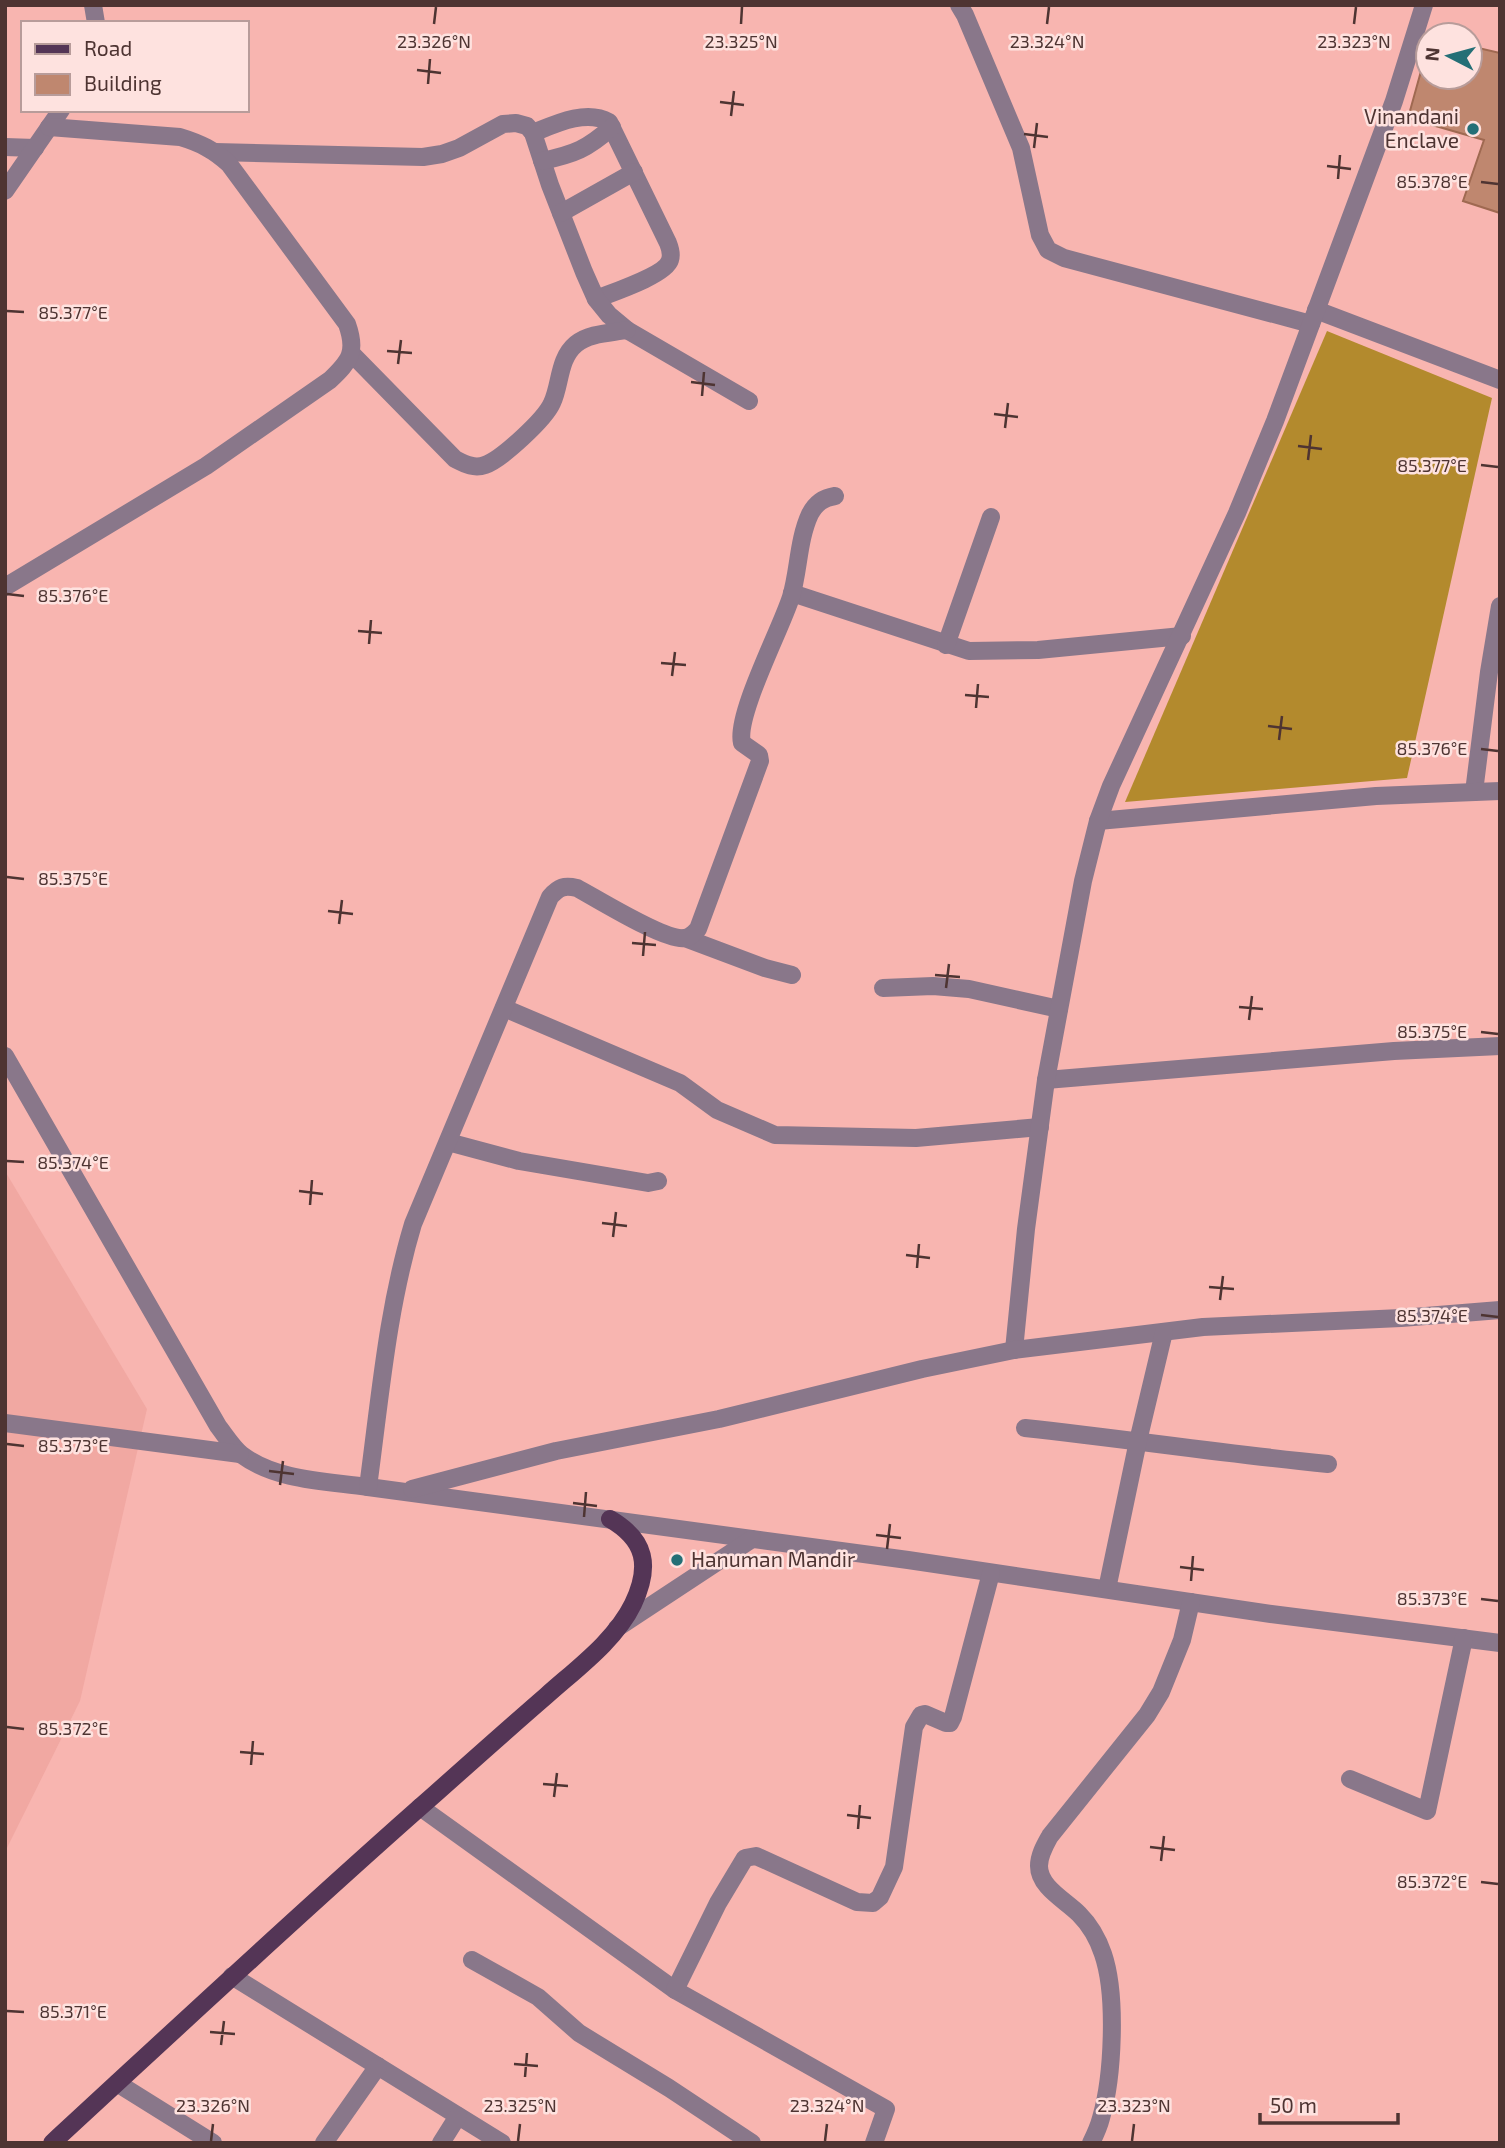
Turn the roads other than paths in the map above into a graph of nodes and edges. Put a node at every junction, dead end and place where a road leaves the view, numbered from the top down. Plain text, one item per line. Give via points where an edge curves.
1 (960, 5) edge
2 (1424, 5) edge
3 (60, 112) edge
4 (49, 127) junction
5 (612, 127) junction
6 (533, 133) junction
7 (5, 146) edge
8 (35, 148) junction
9 (215, 152) junction
10 (542, 162) junction
11 (634, 172) junction
12 (5, 191) edge
13 (561, 213) junction
14 (596, 299) junction
15 (1314, 317) junction
16 (627, 331) junction
17 (352, 354) junction
18 (1500, 380) edge
19 (749, 401) dead end
20 (835, 496) dead end
21 (991, 517) dead end
22 (5, 587) edge
23 (792, 593) junction
24 (1500, 606) edge
25 (1182, 636) junction
26 (946, 645) junction
27 (1500, 791) edge
28 (1474, 792) junction
29 (1098, 821) junction
30 (685, 938) junction
31 (792, 975) dead end
32 (883, 988) dead end
33 (504, 1008) junction
34 (1059, 1009) junction
35 (1500, 1046) edge
36 (5, 1056) edge
37 (1046, 1080) junction
38 (1040, 1128) junction
39 (448, 1142) junction
40 (658, 1181) dead end
41 (1500, 1310) edge
42 (1164, 1332) junction
43 (1014, 1350) junction
44 (5, 1423) edge
45 (1025, 1428) dead end
46 (1138, 1441) junction
47 (240, 1454) junction
48 (1328, 1464) dead end
49 (368, 1487) junction
50 (400, 1492) junction
51 (610, 1519) junction
52 (752, 1539) junction
53 (991, 1573) junction
54 (1107, 1589) junction
55 (1191, 1602) junction
56 (617, 1628) junction
57 (1464, 1638) junction
58 (1500, 1643) edge
59 (1350, 1779) dead end
60 (420, 1807) junction
61 (472, 1960) dead end
62 (232, 1976) junction
63 (675, 1990) junction
64 (378, 2066) junction
65 (117, 2083) junction
66 (458, 2116) junction
67 (52, 2143) edge
68 (213, 2143) edge
69 (324, 2143) edge
70 (441, 2143) edge
71 (502, 2143) edge
72 (752, 2143) edge
73 (873, 2143) edge
74 (1091, 2143) edge

1 - 15 street via 1021,148 1037,224 1048,250 1064,258
2 - 15 street
3 - 4 street
4 - 8 street
4 - 9 street via 180,137
5 - 6 street via 603,118 578,118
5 - 10 street via 576,153
5 - 11 street
6 - 9 street via 527,126 503,124 458,148 423,157
6 - 10 street
7 - 8 street
8 - 12 street
9 - 17 street via 229,164 347,324
10 - 13 street
11 - 13 street
11 - 14 street via 668,243 670,260 638,283
13 - 14 street
14 - 16 street
15 - 18 street
15 - 25 street via 1237,513
16 - 17 street via 577,342 561,367 553,402 543,418 485,465 469,466 455,459
16 - 19 street
17 - 22 street via 330,380 206,466
20 - 23 street via 825,498 811,512
21 - 26 street
23 - 26 street
23 - 30 street via 742,724 742,743 759,755 759,765 703,919 693,935
24 - 28 street
25 - 26 street via 1014,651 970,652
25 - 29 street
27 - 28 street
28 - 29 street via 1376,796
29 - 34 street
30 - 31 street
30 - 33 street via 646,925 576,888 558,889 550,897
32 - 34 street via 969,989
33 - 38 street via 680,1083 717,1110 775,1135 916,1138
33 - 39 street
34 - 37 street
35 - 37 street
36 - 47 street via 218,1426
37 - 38 street
38 - 43 street
39 - 40 street via 519,1161
39 - 49 street via 413,1224 401,1266
41 - 42 street
42 - 43 street
42 - 46 street
43 - 50 street via 719,1419 556,1451
44 - 47 street
45 - 46 street
46 - 48 street
46 - 54 street
47 - 49 street via 263,1468 290,1476
49 - 50 street
50 - 51 street
51 - 52 street
51 - 56 main road via 634,1536 643,1570 632,1606
52 - 53 street
52 - 56 street
53 - 54 street
53 - 63 street via 954,1717 946,1723 921,1715 914,1727 896,1859 880,1897 873,1903 857,1902 749,1856 718,1903
54 - 55 street
55 - 57 street
55 - 74 street via 1161,1692 1041,1852 1040,1874 1096,1937 1109,1978 1110,2066 1101,2120
56 - 60 main road
57 - 58 street
57 - 59 street via 1426,1811
60 - 62 main road
60 - 63 street
61 - 72 street via 538,1997 579,2033
62 - 64 street
62 - 65 main road
63 - 73 street via 886,2109
64 - 66 street
64 - 69 street
65 - 67 main road
65 - 68 street
66 - 70 street
66 - 71 street

